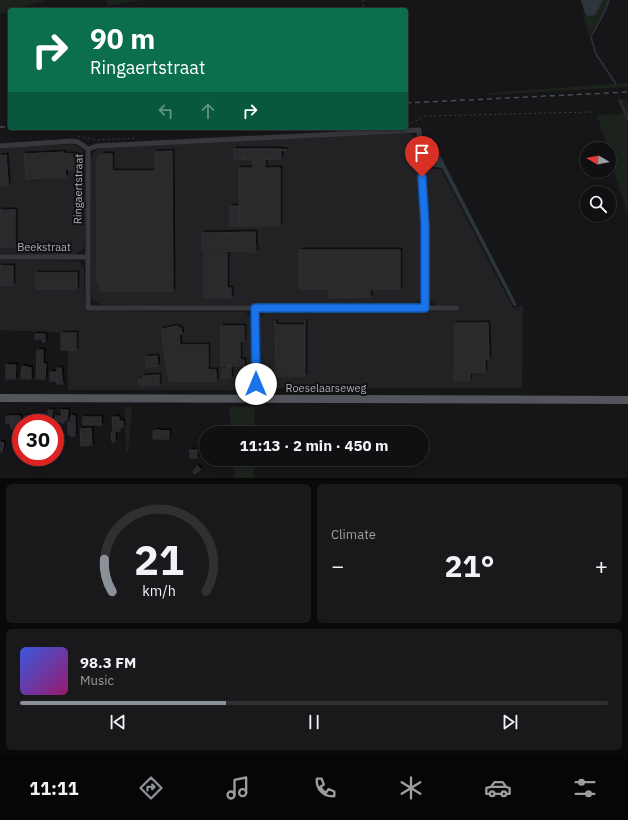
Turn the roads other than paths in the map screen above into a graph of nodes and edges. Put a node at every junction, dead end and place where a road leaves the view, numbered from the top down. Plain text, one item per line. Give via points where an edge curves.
1 (0, 146) edge
2 (88, 149) junction
3 (0, 257) edge
4 (88, 257) junction
5 (255, 308) junction
6 (425, 308) junction
7 (456, 308) dead end
8 (0, 398) edge
9 (256, 398) junction
10 (628, 400) edge

1 - 2 street via 78,142
2 - 4 street, Ringaertstraat
2 - 6 street, Ringaertstraat via 97,146 419,130 425,225
3 - 4 street, Beekstraat
4 - 5 street, Ringaertstraat via 88,308
5 - 6 street, Ringaertstraat
5 - 9 street
6 - 7 street, Ringaertstraat
8 - 9 main road, Roeselaarseweg
9 - 10 main road, Roeselaarseweg

